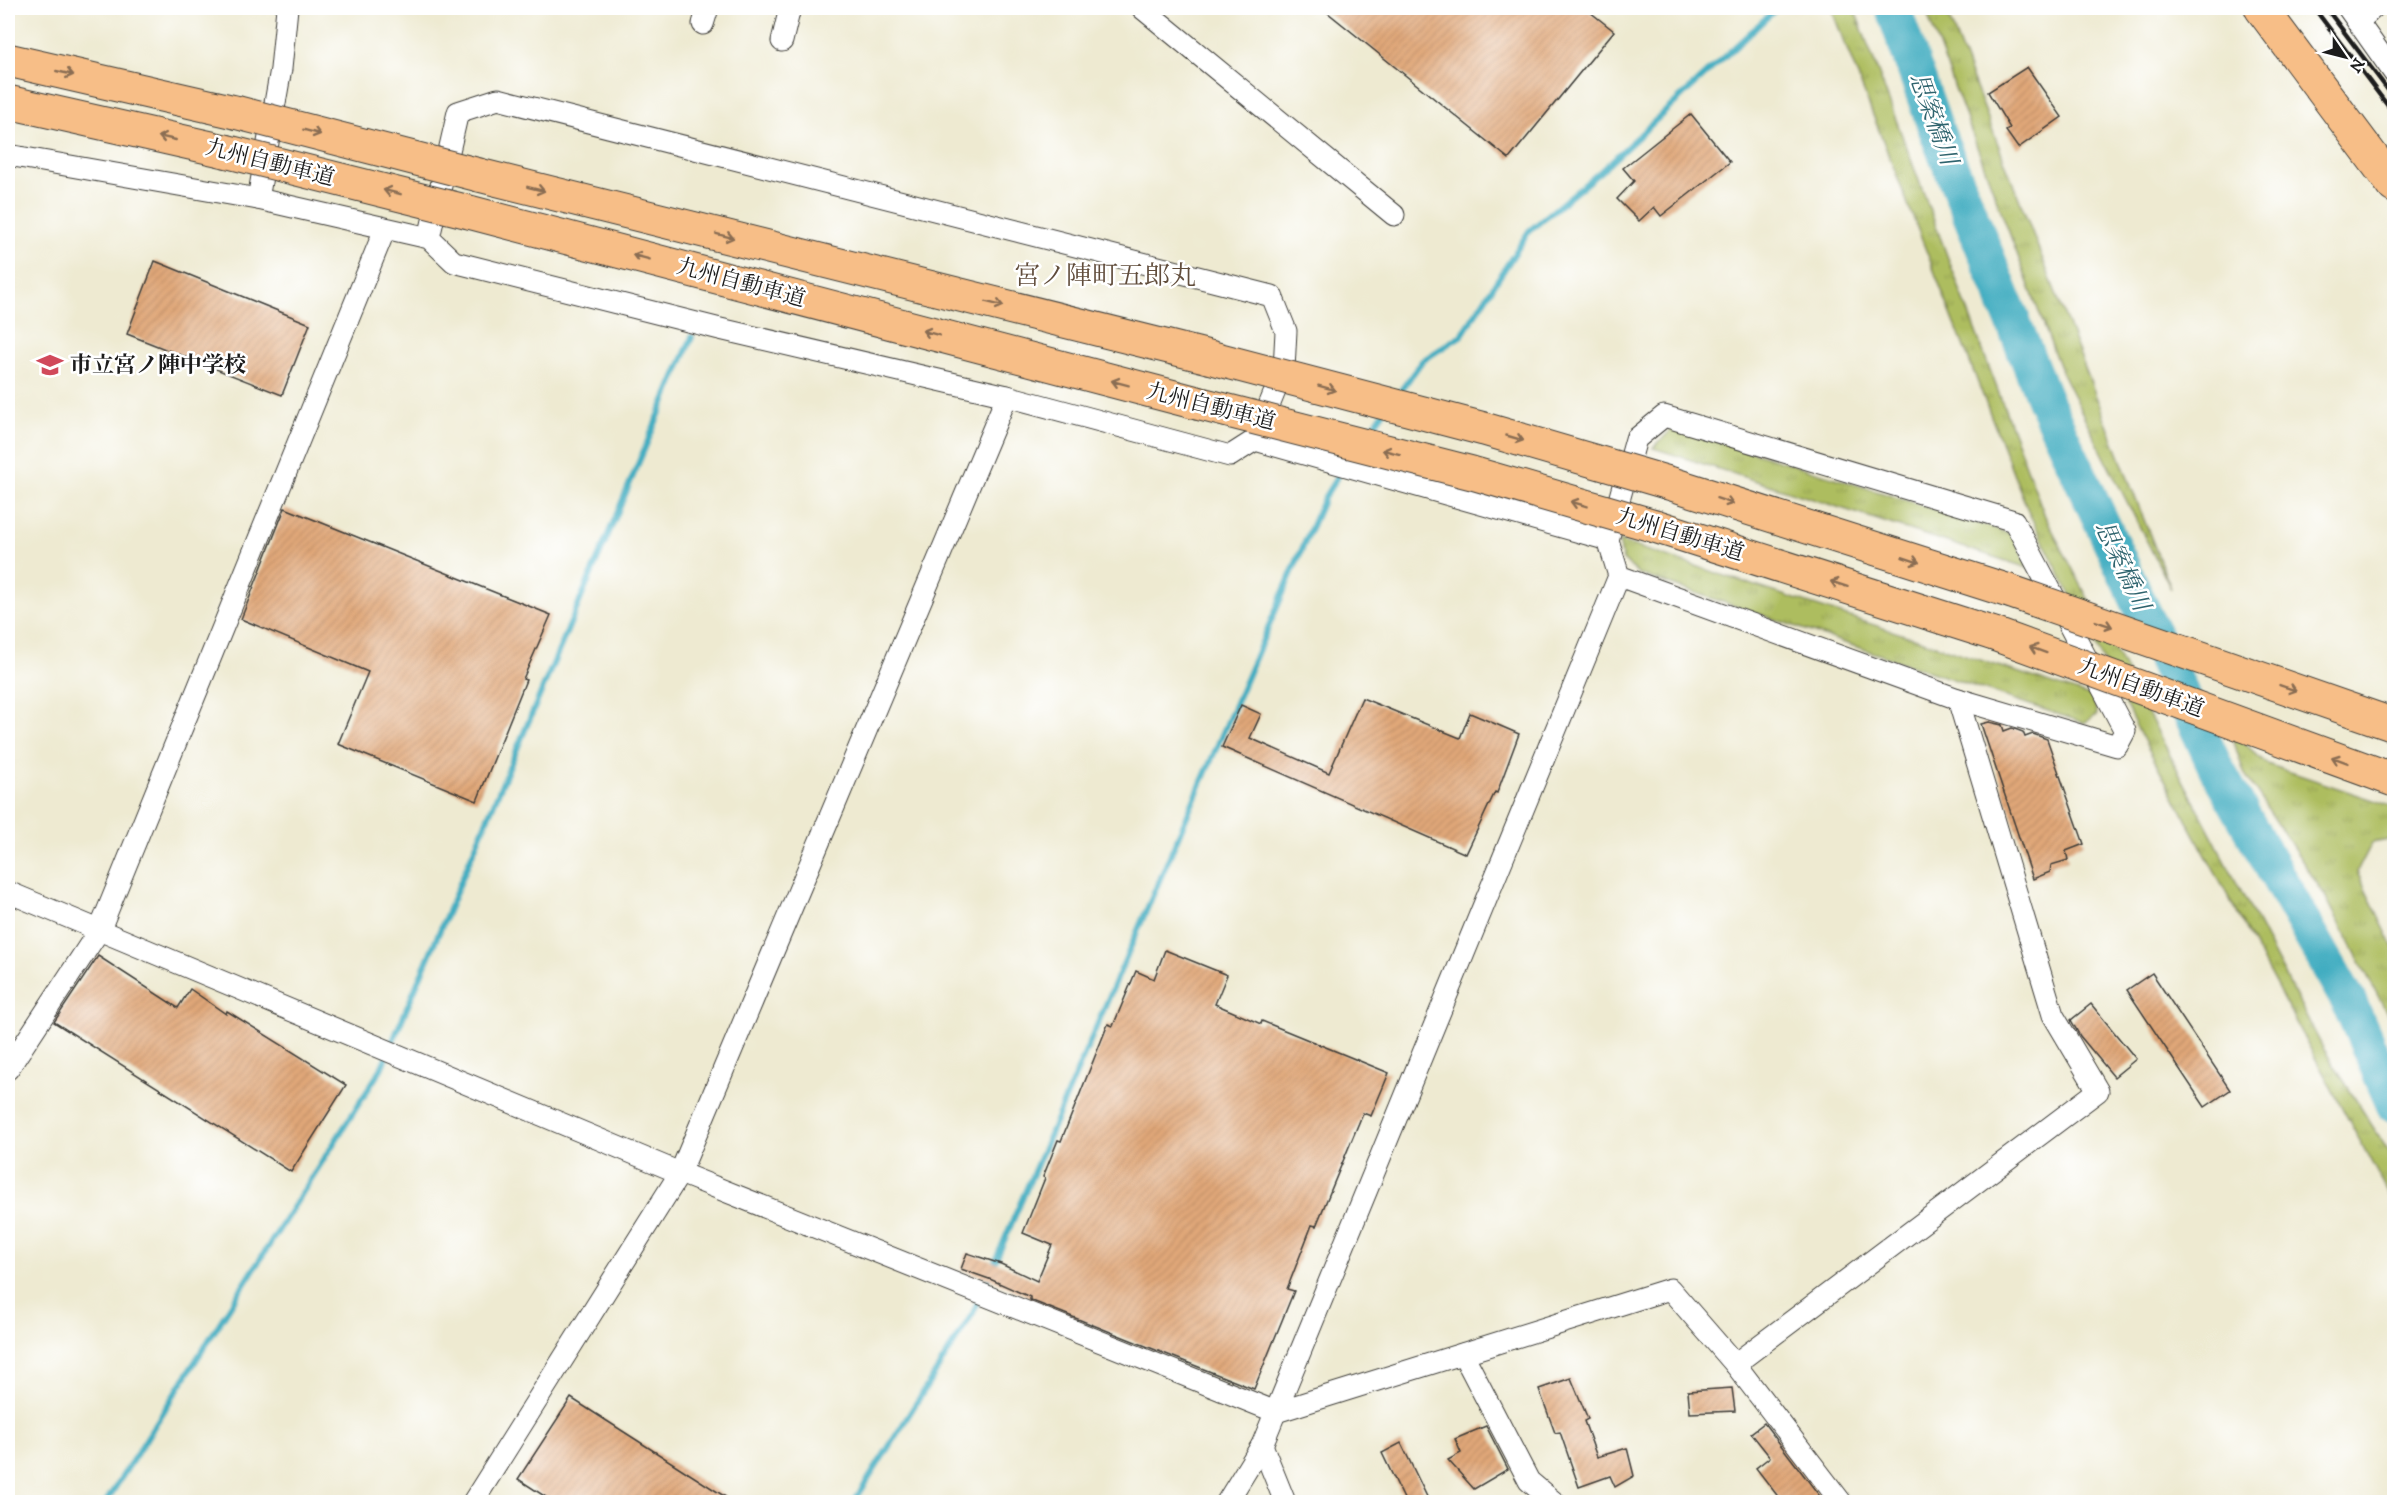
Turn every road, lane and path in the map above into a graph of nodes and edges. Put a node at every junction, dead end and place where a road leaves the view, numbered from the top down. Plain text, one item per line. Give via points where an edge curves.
1 (287, 8) edge
2 (790, 8) edge
3 (1142, 8) edge
4 (2261, 8) edge
5 (2373, 8) edge
6 (2353, 15) edge
7 (782, 41) dead end
8 (8, 60) edge
9 (2394, 73) edge
10 (8, 102) edge
11 (8, 155) edge
12 (2394, 186) edge
13 (258, 199) junction
14 (1394, 215) dead end
15 (385, 229) junction
16 (429, 238) junction
17 (1007, 396) junction
18 (1255, 440) junction
19 (1608, 540) junction
20 (1619, 576) junction
21 (1958, 699) junction
22 (2394, 725) edge
23 (2394, 780) edge
24 (8, 892) edge
25 (100, 929) junction
26 (8, 1069) edge
27 (680, 1173) junction
28 (1463, 1354) junction
29 (1735, 1364) junction
30 (1276, 1412) junction
31 (1262, 1445) junction
32 (473, 1503) edge
33 (1227, 1503) edge
34 (1285, 1503) edge
35 (1554, 1503) edge
36 (1841, 1503) edge

1 - 13 street via 281,69
2 - 7 street
3 - 14 street
4 - 12 main road
5 - 6 street
6 - 9 street
8 -> 22 main road, 九州自動車道, bridge via 235,112 1484,429 2009,591
23 -> 10 main road, 九州自動車道, bridge via 1994,634 1655,526 1472,473 469,212
11 - 13 street
13 - 15 street
15 - 16 street
15 - 25 street
16 - 17 street via 454,262
16 - 18 street via 458,112 498,99 1272,296 1286,331 1284,369
17 - 18 street via 1230,456
17 - 27 street
18 - 19 street
19 - 20 street
19 - 21 street via 1636,439 1664,416 2014,521 2125,731 2117,746
20 - 21 street
20 - 30 street
21 - 29 street via 2053,1015 2098,1091
24 - 25 street
25 - 26 street
25 - 27 street
27 - 30 street
27 - 32 street
28 - 29 street via 1670,1289
28 - 30 street
28 - 35 street via 1529,1481
29 - 36 street
30 - 31 street
31 - 33 street
31 - 34 street

